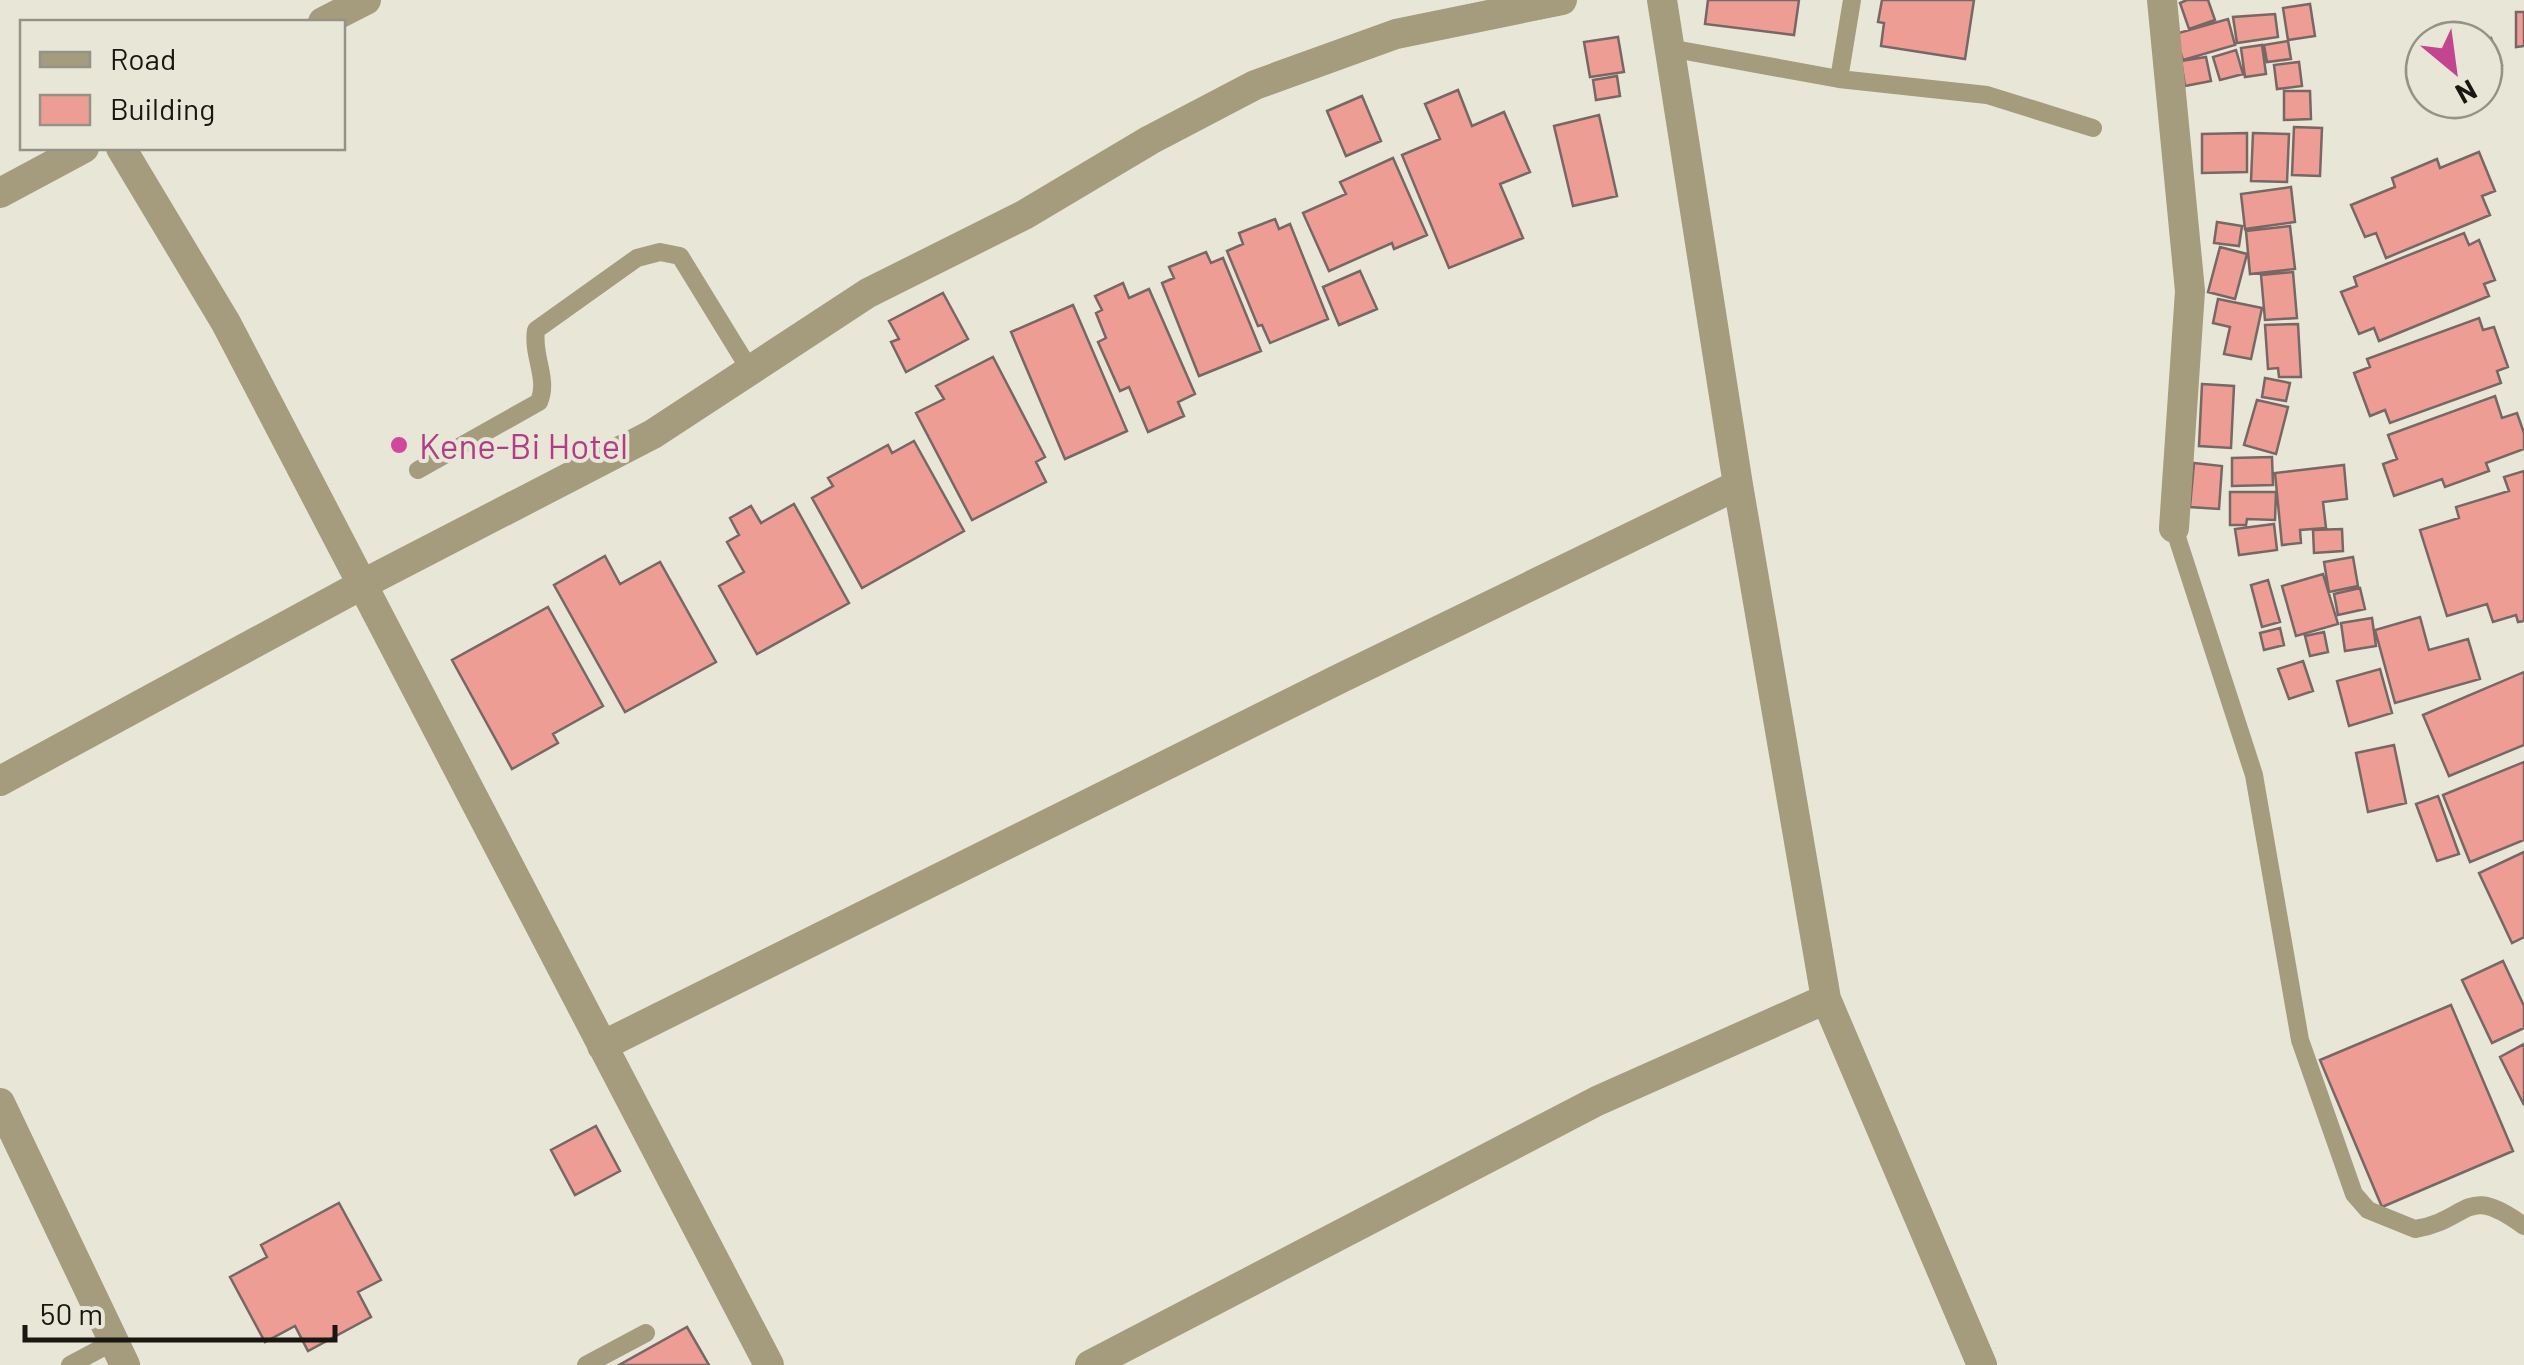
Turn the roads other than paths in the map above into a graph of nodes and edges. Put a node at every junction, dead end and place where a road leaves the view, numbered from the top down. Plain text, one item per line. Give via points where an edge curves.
1 (366, 0) edge
2 (1562, 0) edge
3 (1662, 0) edge
4 (1852, 0) edge
5 (2162, 0) edge
6 (327, 20) edge
7 (1669, 48) junction
8 (1838, 78) junction
9 (2093, 128) dead end
10 (80, 150) edge
11 (121, 150) edge
12 (0, 193) edge
13 (750, 370) junction
14 (418, 470) dead end
15 (1738, 485) junction
16 (2174, 528) joint
17 (364, 583) junction
18 (0, 782) edge
19 (1826, 999) junction
20 (602, 1046) junction
21 (0, 1103) edge
22 (2524, 1226) edge
23 (646, 1333) dead end
24 (119, 1354) edge
25 (70, 1365) edge
26 (586, 1365) edge
27 (769, 1365) edge
28 (1090, 1365) edge
29 (1982, 1365) edge

1 - 6 street
2 - 13 street via 1396,34 1255,85 1024,215 868,293
3 - 7 street
4 - 8 lane
5 - 16 street via 2190,290
7 - 8 lane
7 - 15 street
8 - 9 lane via 1987,95
10 - 12 street
11 - 17 street via 226,322
13 - 14 lane via 680,256 636,258 536,330 533,350 544,390 539,402
13 - 17 street via 653,434
15 - 19 street
15 - 20 street
16 - 22 lane via 2254,775 2300,1040 2354,1194 2368,1210 2415,1229 2475,1204 2500,1208
17 - 18 street
17 - 20 street
19 - 28 street via 1597,1101
19 - 29 street
20 - 27 street
21 - 24 street
23 - 26 lane
24 - 25 lane

